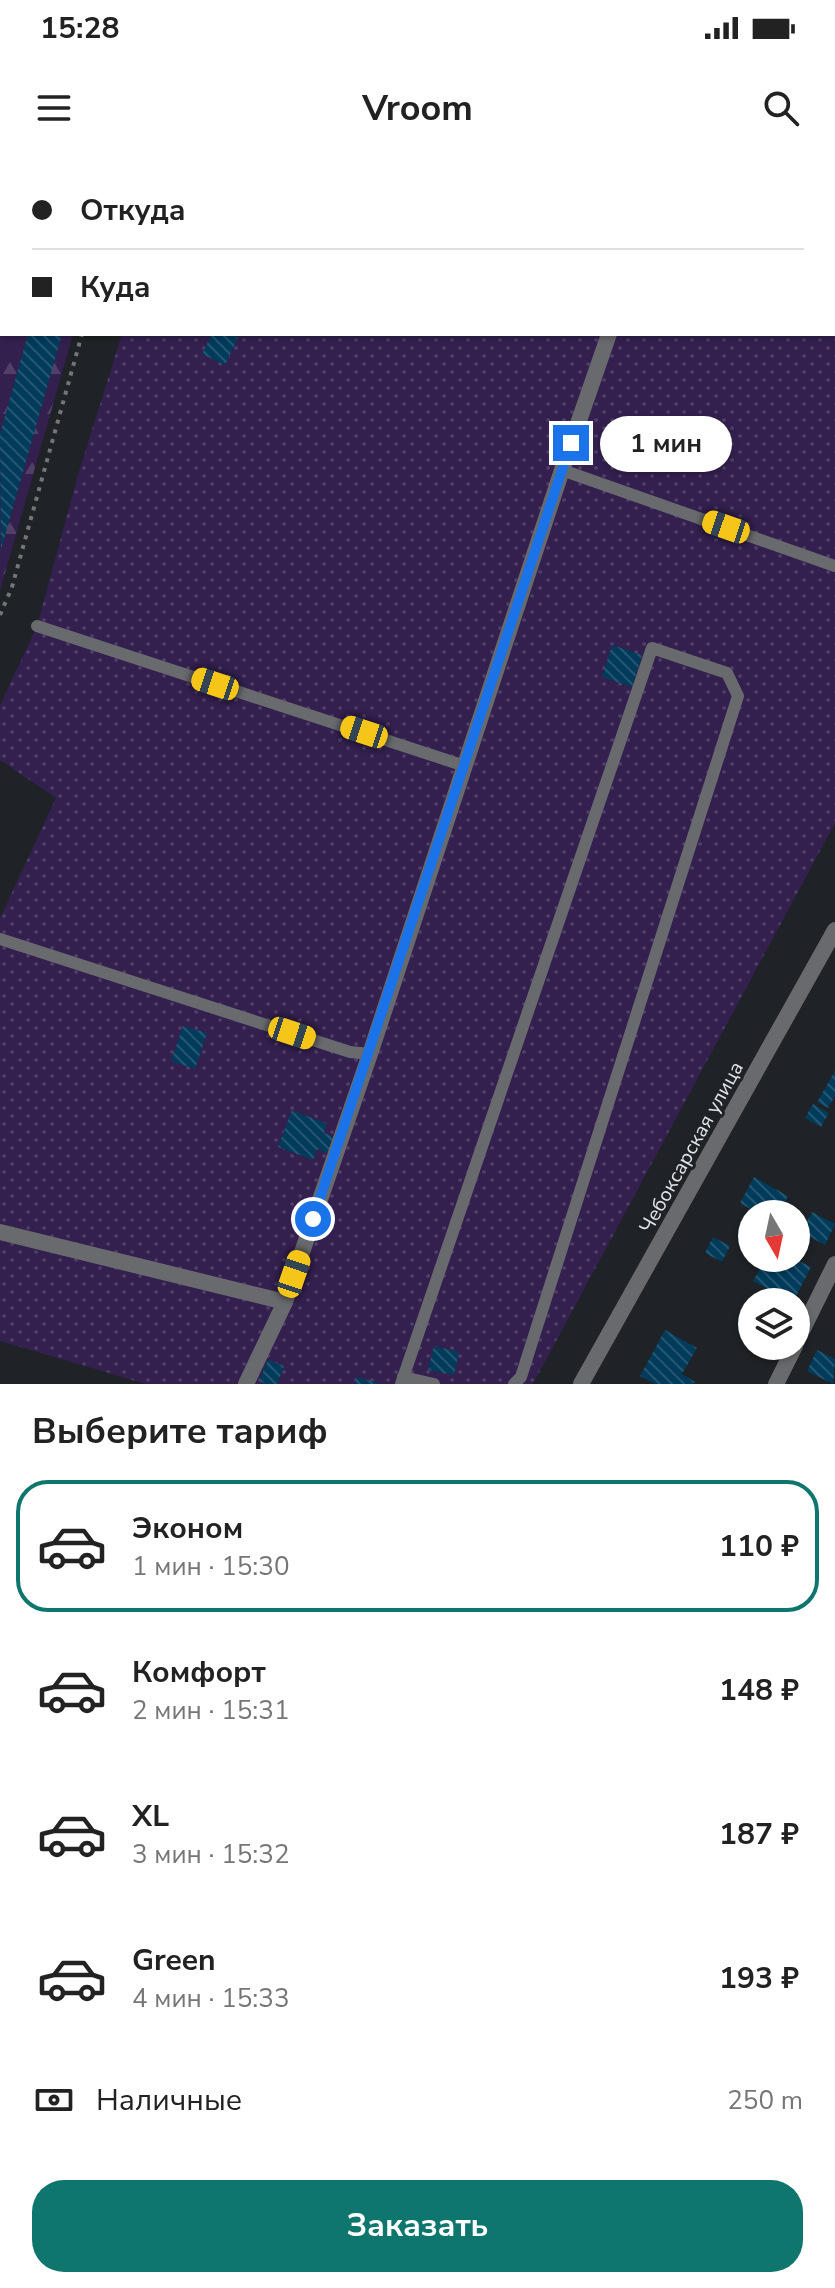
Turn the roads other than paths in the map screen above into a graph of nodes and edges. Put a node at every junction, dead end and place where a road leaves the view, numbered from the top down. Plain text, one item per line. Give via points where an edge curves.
1 (608, 336) edge
2 (562, 470) junction
3 (835, 566) edge
4 (37, 626) dead end
5 (465, 766) junction
6 (835, 930) edge
7 (0, 939) edge
8 (370, 1054) junction
9 (0, 1232) edge
10 (835, 1264) edge
11 (285, 1302) junction
12 (810, 1314) edge
13 (787, 1360) edge
14 (402, 1381) edge
15 (246, 1384) edge
16 (434, 1384) edge
17 (514, 1384) edge
18 (581, 1384) edge
19 (776, 1384) edge

1 - 2 street
2 - 3 lane
2 - 5 street
4 - 5 lane
5 - 8 street
6 - 18 street, Чебоксарская улица
7 - 8 lane via 350,1052
8 - 11 street
9 - 11 street
10 - 12 street
11 - 15 street
13 - 19 street
14 - 16 lane
14 - 17 lane via 652,648 727,673 738,696 521,1377

